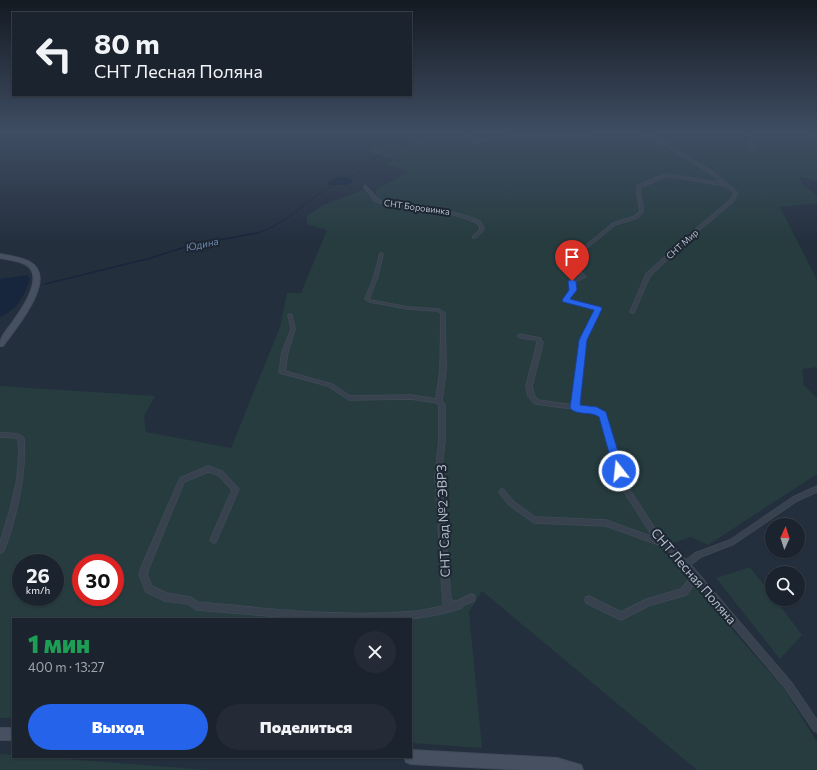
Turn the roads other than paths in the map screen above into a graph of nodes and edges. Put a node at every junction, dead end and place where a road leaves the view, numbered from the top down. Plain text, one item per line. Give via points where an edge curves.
1 (706, 169) edge
2 (727, 185) junction
3 (365, 187) dead end
4 (474, 237) dead end
5 (381, 254) dead end
6 (0, 256) edge
7 (632, 312) dead end
8 (290, 315) dead end
9 (520, 336) dead end
10 (0, 344) edge
11 (439, 401) junction
12 (575, 408) junction
13 (0, 435) edge
14 (817, 489) edge
15 (502, 492) dead end
16 (214, 540) dead end
17 (661, 543) junction
18 (0, 550) edge
19 (686, 565) junction
20 (696, 577) junction
21 (471, 598) dead end
22 (589, 600) dead end
23 (463, 605) junction
24 (817, 728) edge
25 (0, 734) edge
26 (12, 734) edge
27 (412, 757) edge
28 (576, 770) edge

1 - 2 street
2 - 7 street, СНТ Мир via 736,193 732,201 648,275
2 - 12 street via 663,176 638,188 638,200 642,211 636,217 614,224 569,261 584,277 572,281 573,290 566,300 598,309 583,340
3 - 4 street, СНТ Боровинка via 374,199 380,202 442,210 461,214 479,222 482,228
5 - 11 street, СНТ Сад №2 ЭВРЗ via 367,299 370,302 439,310 443,313 443,370
6 - 10 main road via 26,263 34,268 37,276 31,299
8 - 11 street via 293,328 282,372 330,385 349,398 411,398
9 - 12 street, СНТ Лесная Поляна via 538,340 540,343 529,386 531,396 536,402
11 - 23 street, СНТ Сад №2 ЭВРЗ via 442,405 442,440 438,476 446,603
12 - 17 street, СНТ Лесная Поляна via 597,410 603,415 623,485
13 - 18 street via 21,438 22,466 18,497
14 - 19 street via 796,499 732,542 698,555
15 - 17 street via 511,503 534,520 606,523
16 - 23 street via 236,489 220,474 208,469 182,480 145,568 143,575 149,589 164,597 190,601 196,606 290,615 394,616 437,612
17 - 19 street, СНТ Лесная Поляна via 672,550
19 - 20 street, СНТ Лесная Поляна
20 - 22 street via 683,592 647,603 621,616
20 - 24 street, СНТ Лесная Поляна via 788,685
21 - 23 street
25 - 26 main road
27 - 28 main road via 557,765

